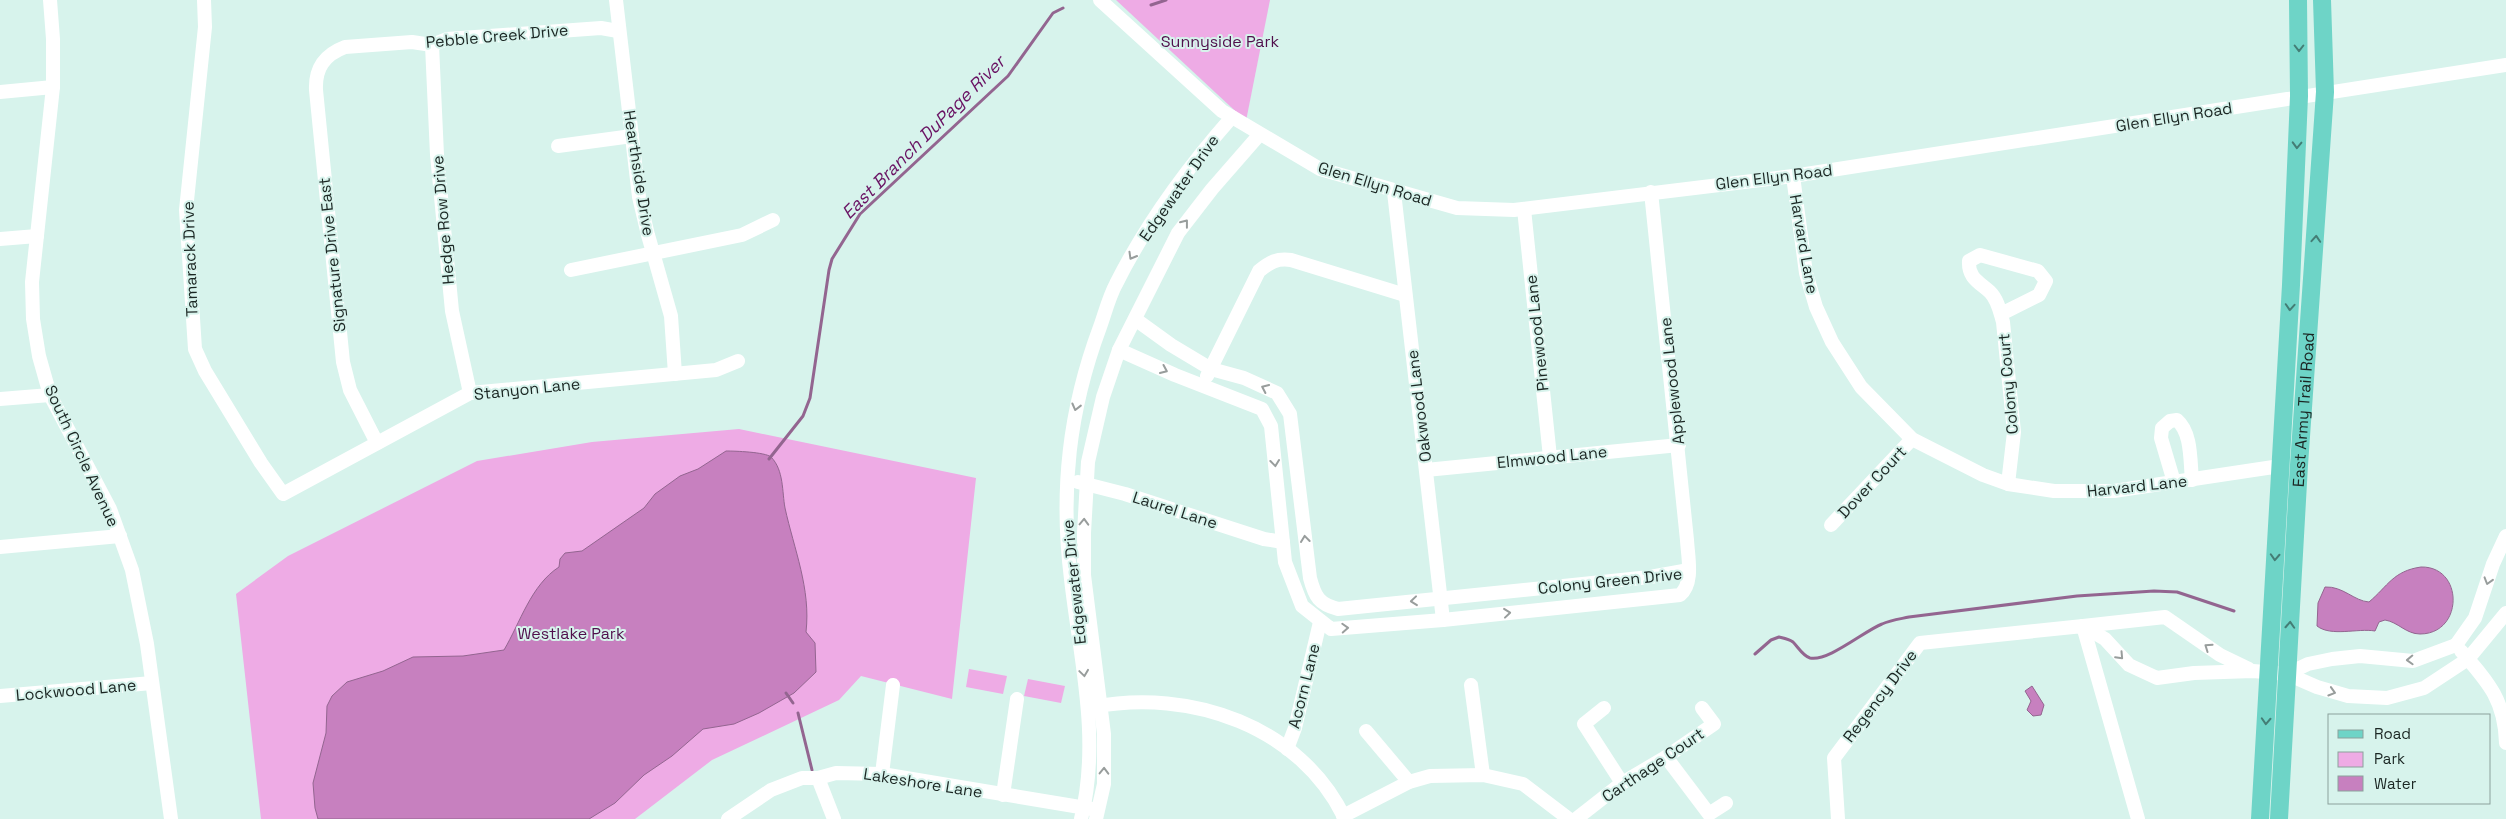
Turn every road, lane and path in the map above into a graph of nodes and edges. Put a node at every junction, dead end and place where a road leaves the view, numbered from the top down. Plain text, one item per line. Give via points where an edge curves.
1 (50, 0) edge
2 (204, 0) edge
3 (616, 0) edge
4 (1100, 0) edge
5 (2298, 0) edge
6 (2322, 0) edge
7 (618, 31) junction
8 (432, 45) junction
9 (322, 62) joint
10 (2506, 65) edge
11 (53, 88) junction
12 (0, 92) edge
13 (2325, 92) junction
14 (2299, 96) junction
15 (1232, 117) junction
16 (1260, 134) junction
17 (632, 136) junction
18 (558, 146) dead end
19 (1792, 176) junction
20 (1394, 192) junction
21 (1651, 192) junction
22 (1524, 209) junction
23 (773, 220) dead end
24 (37, 236) junction
25 (0, 239) edge
26 (654, 253) junction
27 (571, 270) dead end
28 (1405, 295) junction
29 (2001, 314) junction
30 (1134, 319) junction
31 (1119, 350) junction
32 (738, 361) dead end
33 (1210, 369) junction
34 (675, 374) junction
35 (1203, 386) junction
36 (470, 393) junction
37 (50, 395) junction
38 (0, 399) edge
39 (1912, 439) junction
40 (376, 443) junction
41 (1679, 445) junction
42 (1550, 458) junction
43 (2280, 466) junction
44 (1426, 470) junction
45 (1067, 480) junction
46 (2192, 480) junction
47 (2174, 482) junction
48 (1085, 484) junction
49 (2008, 484) junction
50 (284, 494) joint
51 (1831, 525) dead end
52 (120, 536) junction
53 (2506, 536) edge
54 (1283, 542) junction
55 (0, 546) edge
56 (1689, 570) junction
57 (1441, 598) junction
58 (2506, 613) edge
59 (1443, 620) junction
60 (1320, 622) junction
61 (2083, 626) junction
62 (2456, 645) junction
63 (2468, 659) junction
64 (2251, 670) junction
65 (2269, 672) junction
66 (2287, 674) junction
67 (152, 683) junction
68 (892, 685) dead end
69 (1471, 685) dead end
70 (0, 696) edge
71 (1017, 699) dead end
72 (1095, 707) junction
73 (1604, 708) dead end
74 (1702, 708) dead end
75 (1366, 731) dead end
76 (2506, 743) edge
77 (1287, 749) junction
78 (1666, 757) junction
79 (882, 774) junction
80 (1482, 775) junction
81 (818, 778) junction
82 (1409, 782) junction
83 (1622, 783) junction
84 (1003, 795) junction
85 (1726, 803) dead end
86 (1090, 814) edge
87 (1344, 817) edge
88 (171, 819) edge
89 (728, 819) edge
90 (834, 819) edge
91 (1569, 819) edge
92 (1576, 819) edge
93 (1838, 819) edge
94 (2138, 819) edge
95 (2260, 819) edge
96 (2279, 819) edge

1 - 11 street, South Circle Avenue
2 - 50 street, Tamarack Drive via 205,27 186,210 195,349 261,463
3 - 7 street, Hearthside Drive
4 - 15 street, Glen Ellyn Road
5 -> 14 main road, East Army Trail Road
6 - 13 main road, East Army Trail Road
7 - 8 street, Pebble Creek Drive via 601,28 447,39
7 - 17 street, Hearthside Drive
8 - 9 street, Pebble Creek Drive via 412,42 344,47
8 - 36 street, Hedge Row Drive via 437,155 452,311
9 - 40 street, Signature Drive East via 317,73 316,90 343,362 350,390
10 - 13 street, Glen Ellyn Road
11 - 12 street
11 - 24 street, South Circle Avenue
13 - 14 street, Glen Ellyn Road
66 -> 13 main road, East Army Trail Road
14 - 19 street, Glen Ellyn Road
14 -> 43 main road, East Army Trail Road
15 - 16 street, Glen Ellyn Road
15 -> 45 street, Edgewater Drive via 1152,223 1115,285 1074,411
16 - 20 street, Glen Ellyn Road via 1320,170
30 -> 16 street, Edgewater Drive via 1178,233
17 - 18 street
17 - 26 street, Hearthside Drive via 639,196
19 - 21 street, Glen Ellyn Road
19 - 39 street, Harvard Lane via 1806,273 1816,307 1832,342 1861,387
20 - 22 street, Glen Ellyn Road via 1457,208
20 - 28 street, Oakwood Lane
21 - 22 street, Glen Ellyn Road
21 - 41 street, Applewood Lane
22 - 42 street, Pinewood Lane
23 - 26 street via 742,235
24 - 25 street
24 - 37 street, South Circle Avenue via 32,282 33,319
26 - 27 street
26 - 34 street, Hearthside Drive via 672,316
28 - 33 street via 1291,260 1269,262 1259,271
28 - 44 street, Oakwood Lane
29 - 29 street, Colony Court via 1991,293 1976,282 1969,271 1969,261 1980,255 2038,271 2046,281 2039,295
29 - 49 street, Colony Court via 2014,432
30 - 31 street, Edgewater Drive
30 - 33 street, Colony Green Drive
31 -> 35 street, Colony Green Drive
31 - 48 street, Edgewater Drive via 1103,397
32 - 34 street, Stanyon Lane via 716,370
33 - 35 street
57 -> 33 street, Colony Green Drive via 1338,609 1324,606 1314,593 1310,578 1290,414 1277,393 1244,378
34 - 36 street, Stanyon Lane
35 -> 54 street, Colony Green Drive via 1262,409 1271,426
36 - 40 street, Stanyon Lane
37 - 38 street
37 - 52 street, South Circle Avenue via 93,475
39 - 49 street, Harvard Lane via 1960,465
39 - 51 street, Dover Court
40 - 50 street, Stanyon Lane
41 - 42 street, Elmwood Lane
41 - 56 street, Applewood Lane
42 - 44 street, Elmwood Lane
43 - 46 street, Harvard Lane
43 -> 65 main road, East Army Trail Road
44 - 57 street, Oakwood Lane
45 - 48 street, Laurel Lane
45 -> 72 street, Edgewater Drive via 1066,535
46 - 47 street, Harvard Lane
46 - 47 street via 2189,444 2184,426 2177,420 2162,428 2160,438
47 - 49 street, Harvard Lane via 2097,492 2054,491
48 - 54 street, Laurel Lane
72 -> 48 street, Edgewater Drive via 1084,575
52 - 55 street
52 - 67 street, South Circle Avenue via 140,604
53 -> 62 street via 2475,618
54 - 60 street, Colony Green Drive via 1285,562 1302,606
56 - 57 street, Colony Green Drive via 1650,577
59 -> 56 street, Colony Green Drive via 1680,595 1686,590
57 - 59 street, Oakwood Lane
58 - 63 street, Regency Drive
60 -> 59 street, Colony Green Drive via 1342,629
60 - 77 street, Acorn Lane
64 -> 61 street, Regency Drive via 2220,655 2166,617
61 -> 64 street, Regency Drive via 2106,639 2129,665 2158,678
61 - 93 street, Regency Drive via 1920,643 1834,758
61 - 94 street
62 - 63 street
62 -> 66 street via 2413,661 2360,656 2308,664
66 -> 63 street, Regency Drive via 2348,696 2386,698 2424,688
63 - 76 street via 2494,692 2503,713
64 - 65 street, Regency Drive
65 - 66 street, Regency Drive
65 -> 95 main road, East Army Trail Road
66 - 96 main road, East Army Trail Road
67 - 70 street, Lockwood Lane
67 - 88 street, South Circle Avenue
68 - 79 street
69 - 80 street
71 - 84 street
72 - 77 street via 1160,702 1199,707 1247,724
72 - 86 street, Edgewater Drive via 1104,734 1104,784
73 - 83 street via 1584,724
74 - 78 street, Carthage Court via 1714,724
75 - 82 street
77 - 87 street via 1318,777
78 - 83 street, Carthage Court
78 - 85 street via 1709,814
79 - 81 street, Lakeshore Lane via 836,773
79 - 84 street, Lakeshore Lane
80 - 82 street via 1430,776
80 - 91 street via 1524,784
81 - 89 street, Lakeshore Lane via 802,778 771,790
81 - 90 street
82 - 87 street
83 - 92 street, Carthage Court
84 - 86 street, Lakeshore Lane

